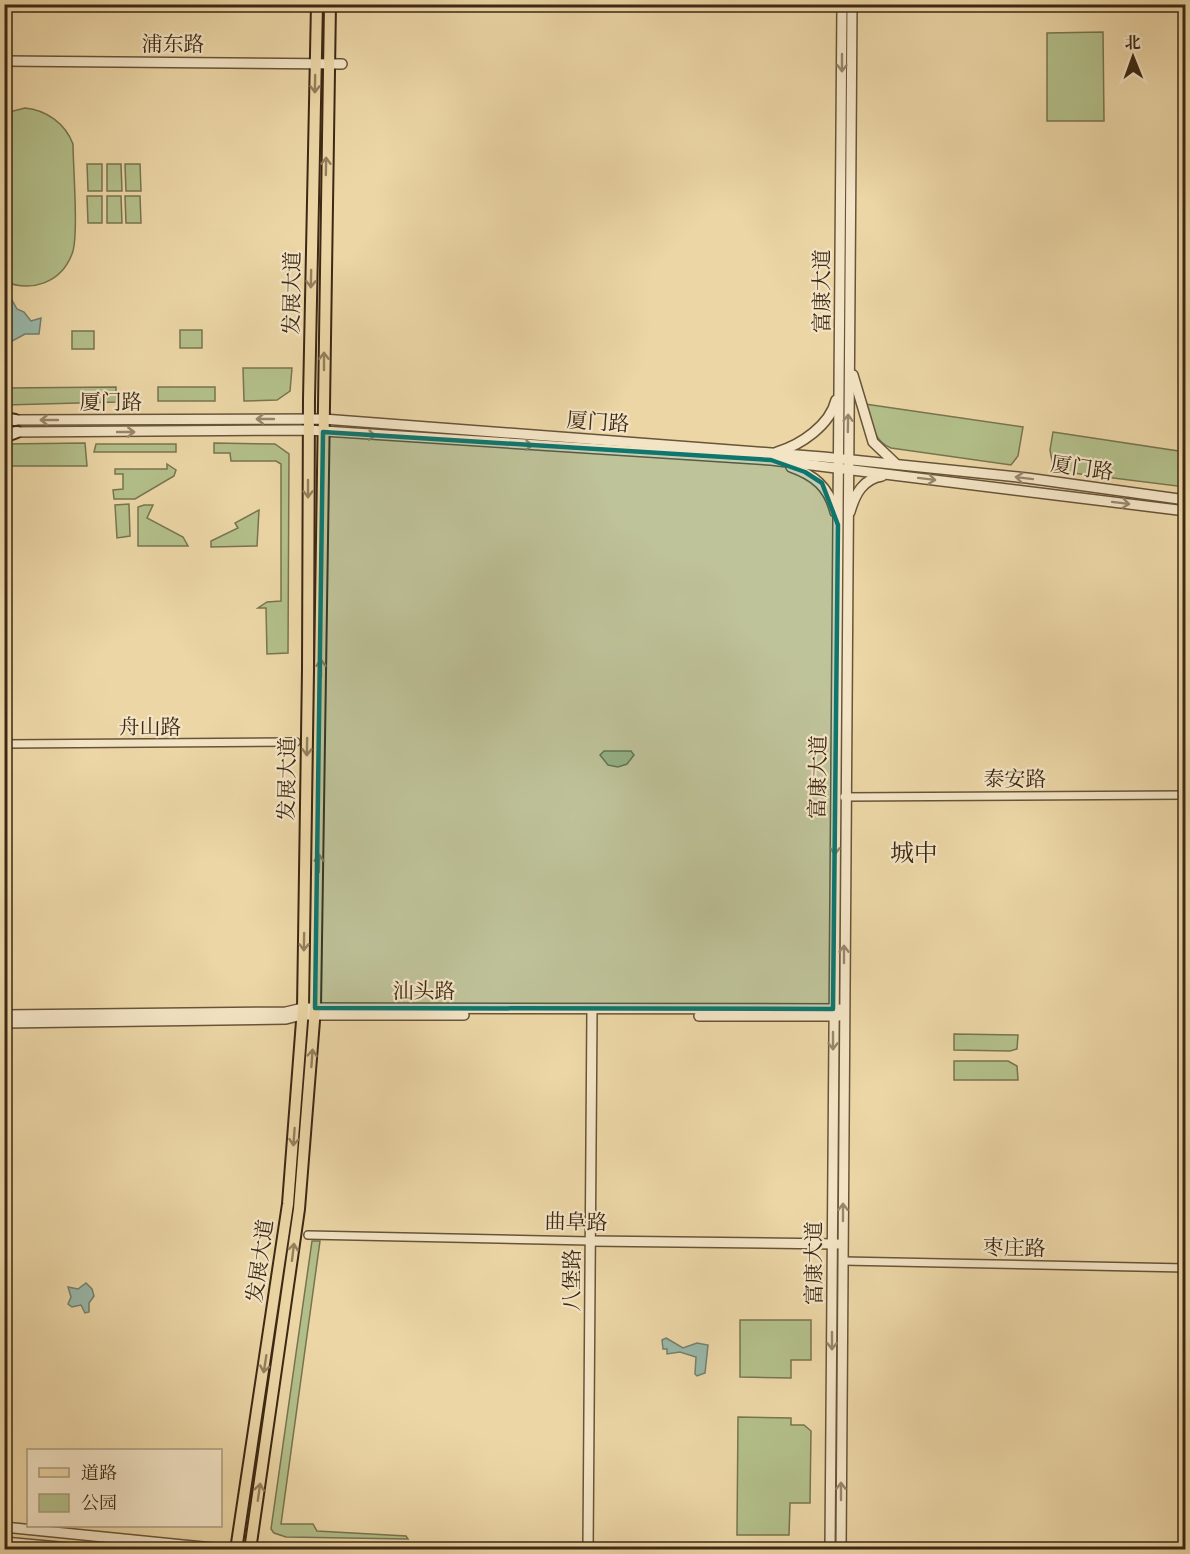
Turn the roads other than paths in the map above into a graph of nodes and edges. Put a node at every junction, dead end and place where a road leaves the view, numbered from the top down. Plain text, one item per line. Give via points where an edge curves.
1 (317, 4) edge
2 (330, 4) edge
3 (842, 4) edge
4 (852, 4) edge
5 (4, 61) edge
6 (316, 63) junction
7 (328, 63) junction
8 (342, 64) dead end
9 (844, 355) junction
10 (323, 419) junction
11 (8, 420) edge
12 (308, 425) junction
13 (4, 432) edge
14 (17, 432) junction
15 (323, 432) junction
16 (4, 437) edge
17 (771, 457) junction
18 (843, 464) junction
19 (897, 464) junction
20 (892, 474) junction
21 (1185, 500) edge
22 (1185, 511) edge
23 (843, 526) junction
24 (296, 742) dead end
25 (4, 744) edge
26 (1185, 795) edge
27 (844, 797) junction
28 (303, 1011) junction
29 (315, 1011) junction
30 (833, 1012) junction
31 (592, 1013) junction
32 (844, 1013) junction
33 (4, 1015) edge
34 (4, 1023) edge
35 (308, 1235) dead end
36 (590, 1241) junction
37 (832, 1244) junction
38 (843, 1244) junction
39 (843, 1261) junction
40 (1185, 1268) edge
41 (4, 1527) edge
42 (4, 1542) edge
43 (231, 1549) edge
44 (92, 1550) edge
45 (250, 1550) edge
46 (588, 1550) edge
47 (830, 1550) edge
48 (841, 1550) edge

1 - 6 main road, 发展大道
2 - 7 main road, 发展大道
3 -> 9 street, 富康大道
4 - 9 street, 富康大道
5 - 6 street, 浦东路
6 - 7 street, 浦东路
6 -> 12 main road, 发展大道
7 - 8 street, 浦东路
10 -> 7 main road, 发展大道
9 - 17 street via 833,411 808,436
9 - 18 street, 富康大道
9 - 19 street via 867,429 878,448
10 - 12 street, 厦门路
10 - 15 main road, 发展大道
10 - 17 street, 厦门路
12 -> 11 street, 厦门路
14 -> 12 street, 厦门路
12 - 15 street, 厦门路
12 -> 28 main road, 发展大道
13 - 14 street, 厦门路
14 - 16 main road
15 -> 17 street, 厦门路
29 -> 15 main road, 发展大道
17 - 18 street, 厦门路
17 - 23 street via 822,483
18 - 19 street, 厦门路
18 - 20 street, 厦门路
18 - 23 street, 富康大道
21 -> 19 street, 厦门路
20 -> 22 street, 厦门路
20 - 23 street via 875,477 859,490
23 - 27 street, 富康大道
23 -> 30 street, 富康大道
24 - 25 street, 舟山路
26 - 27 street, 泰安路
32 -> 27 street, 富康大道
28 - 29 street, 汕头路
28 - 33 street, 汕头路
28 - 34 street, 汕头路 via 286,1019
28 -> 43 main road, 发展大道 via 288,1204
29 - 31 street, 汕头路
45 -> 29 main road, 发展大道 via 298,1209
30 - 31 street, 汕头路
30 - 32 street, 汕头路
30 -> 37 street, 富康大道
31 - 36 street, 八堡路
38 -> 32 street, 富康大道
35 - 36 street, 曲阜路
36 - 37 street, 曲阜路
36 - 46 street, 八堡路
37 - 38 street, 曲阜路
37 -> 47 street, 富康大道
38 - 39 street, 富康大道
39 - 40 street, 枣庄路
48 -> 39 street, 富康大道
41 - 43 street
42 - 44 street

